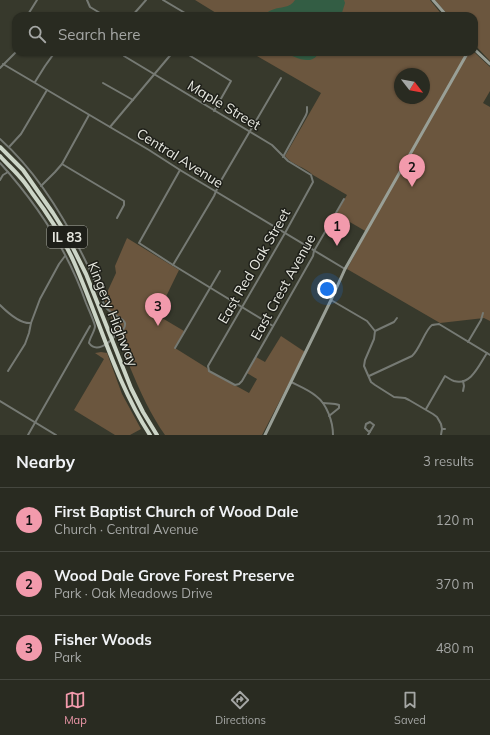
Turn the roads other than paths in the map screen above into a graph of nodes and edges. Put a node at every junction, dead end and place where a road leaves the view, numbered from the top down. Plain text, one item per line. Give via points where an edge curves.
1 (37, 0) edge
2 (87, 0) edge
3 (146, 0) edge
4 (163, 0) edge
5 (433, 0) edge
6 (30, 12) edge
7 (98, 12) edge
8 (136, 12) edge
9 (183, 12) edge
10 (444, 12) edge
11 (478, 53) edge
12 (12, 56) edge
13 (52, 56) edge
14 (124, 56) dead end
15 (170, 56) edge
16 (190, 56) edge
17 (466, 56) edge
18 (3, 64) junction
19 (490, 64) edge
20 (0, 68) edge
21 (154, 74) junction
22 (281, 78) dead end
23 (35, 82) junction
24 (104, 83) dead end
25 (47, 90) junction
26 (133, 100) junction
27 (307, 107) dead end
28 (214, 111) junction
29 (89, 115) junction
30 (110, 127) junction
31 (249, 132) junction
32 (0, 139) edge
33 (0, 147) edge
34 (9, 147) junction
35 (0, 156) edge
36 (283, 157) junction
37 (0, 163) edge
38 (62, 164) junction
39 (180, 170) junction
40 (8, 172) junction
41 (311, 175) joint
42 (0, 180) edge
43 (41, 186) junction
44 (216, 192) junction
45 (344, 199) dead end
46 (117, 218) dead end
47 (285, 233) junction
48 (314, 251) junction
49 (65, 256) junction
50 (173, 265) junction
51 (345, 269) junction
52 (220, 271) dead end
53 (210, 288) junction
54 (331, 300) junction
55 (0, 305) edge
56 (242, 307) junction
57 (483, 313) dead end
58 (397, 318) dead end
59 (31, 323) junction
60 (90, 326) dead end
61 (273, 326) junction
62 (375, 331) junction
63 (112, 340) junction
64 (468, 342) junction
65 (106, 344) junction
66 (175, 348) dead end
67 (487, 353) junction
68 (490, 355) edge
69 (8, 371) dead end
70 (368, 376) junction
71 (291, 382) junction
72 (463, 382) junction
73 (239, 384) joint
74 (463, 391) dead end
75 (0, 401) edge
76 (323, 403) junction
77 (426, 409) junction
78 (329, 416) junction
79 (35, 422) junction
80 (442, 429) junction
81 (445, 429) dead end
82 (370, 432) junction
83 (28, 435) edge
84 (56, 435) edge
85 (150, 435) edge
86 (157, 435) edge
87 (265, 435) edge
88 (332, 435) edge
89 (368, 435) edge
90 (441, 435) edge

1 - 6 street
2 - 7 street via 90,7
3 - 8 street
4 - 9 street
5 - 10 street
11 - 19 street
12 - 18 street
13 - 23 street
14 - 21 street, Maple Street
15 - 21 street
16 - 28 street via 231,81
17 - 51 street
18 - 20 street
18 - 23 street, Central Avenue
21 - 26 street
21 - 28 street, Maple Street
22 - 31 street
23 - 25 street, Central Avenue
24 - 26 street
25 - 29 street, Central Avenue
25 - 34 street via 21,134
26 - 30 street
27 - 36 street via 306,115
28 - 31 street, Maple Street
29 - 30 street, Central Avenue
29 - 38 street
30 - 39 street, Central Avenue
31 - 36 street, Maple Street via 272,145
31 - 44 street
32 - 34 street
33 - 63 highway, Kingery Highway / IL 83 via 23,170 65,232 86,274
34 - 43 street
35 - 65 highway, Kingery Highway / IL 83 via 41,204 58,231 86,290
36 - 41 street, Maple Street
37 - 40 street
38 - 43 street
38 - 46 street via 124,201
39 - 44 street, Central Avenue
39 - 50 street via 139,243
40 - 42 street
40 - 49 street via 40,212
41 - 47 street, East Red Oak Street via 313,182
43 - 63 street via 69,227 106,308 125,322 124,329
44 - 47 street, Central Avenue
44 - 50 street
45 - 48 street, East Crest Avenue
47 - 48 street, Central Avenue
47 - 56 street, East Red Oak Street
48 - 51 street, Central Avenue
48 - 61 street, East Crest Avenue
49 - 59 street via 58,264 40,299
49 - 65 street via 83,292 95,326 89,343 96,348
50 - 53 street
51 - 54 street
52 - 53 street
53 - 56 street
53 - 66 street
54 - 62 street via 367,321
54 - 71 street
55 - 59 street via 23,322
56 - 61 street
56 - 73 street, East Red Oak Street via 208,366 209,371 235,385
57 - 64 street
58 - 62 street
59 - 69 street via 24,346
60 - 79 street
61 - 73 street, East Crest Avenue
62 - 70 street via 364,366
63 - 65 street
63 - 86 highway, Kingery Highway / IL 83 via 130,388
64 - 67 street
64 - 70 street via 439,324 432,325 412,356
65 - 85 highway, Kingery Highway / IL 83
67 - 68 street
67 - 72 street via 473,374
70 - 77 street via 371,382 394,397 405,398
71 - 76 street via 317,396
71 - 87 street
72 - 74 street
72 - 77 street via 445,376
75 - 79 street
76 - 78 street
76 - 78 street via 339,405 339,408
77 - 80 street via 437,418
78 - 88 street
79 - 83 street
79 - 84 street
80 - 81 street
80 - 90 street
82 - 82 street via 374,425 370,422 365,428
82 - 89 street

